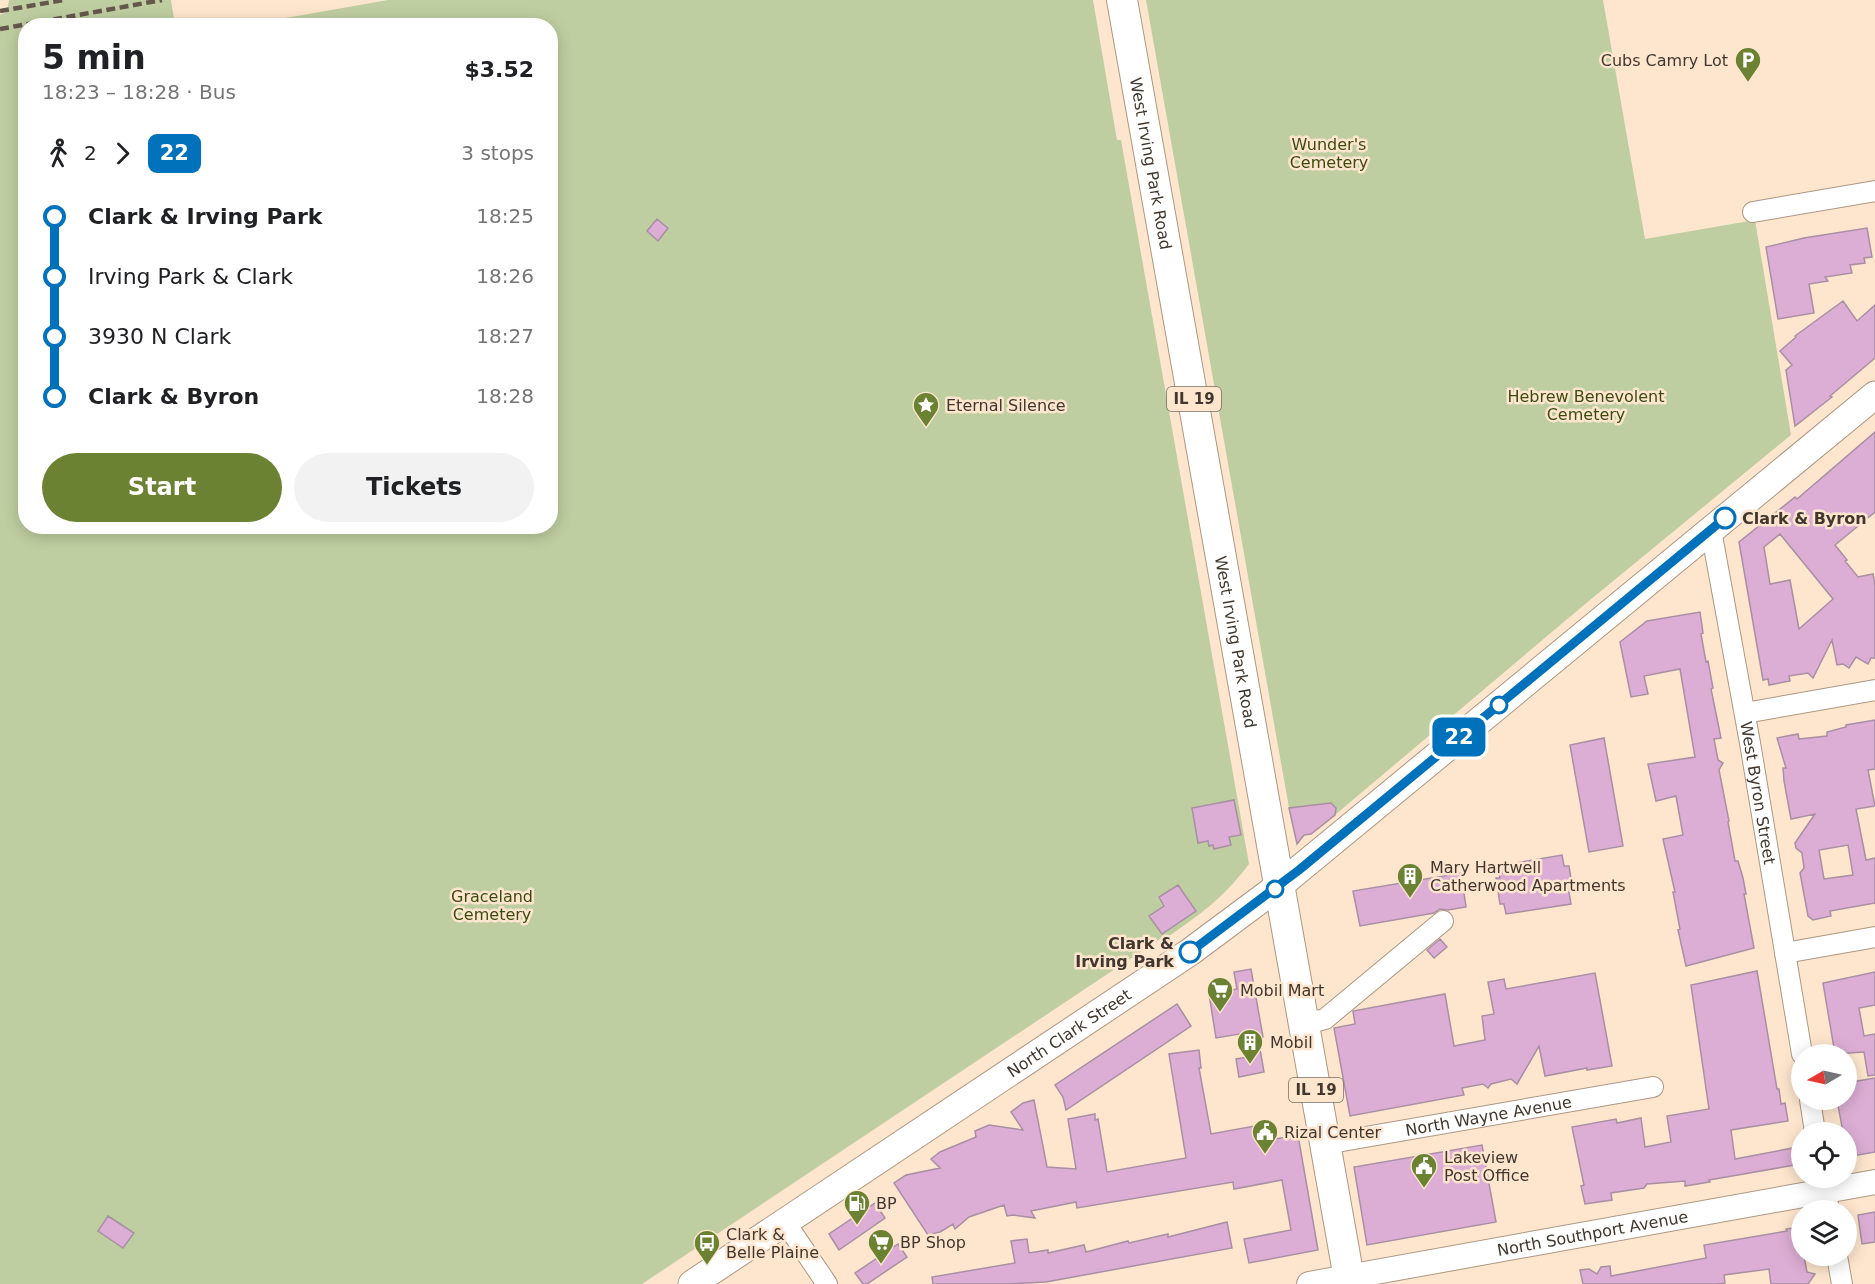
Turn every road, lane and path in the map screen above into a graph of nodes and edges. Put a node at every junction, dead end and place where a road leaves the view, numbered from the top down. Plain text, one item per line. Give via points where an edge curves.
1 (1122, 0) edge
2 (1875, 191) edge
3 (1753, 212) dead end
4 (1875, 395) edge
5 (1711, 530) junction
6 (1875, 690) edge
7 (1745, 713) junction
8 (1280, 885) junction
9 (1443, 921) dead end
10 (1875, 937) edge
11 (1785, 953) junction
12 (1305, 1024) junction
13 (1800, 1044) edge
14 (1653, 1086) dead end
15 (1325, 1144) junction
16 (1875, 1182) edge
17 (1826, 1193) edge
18 (785, 1222) junction
19 (1839, 1266) edge
20 (1349, 1281) edge
21 (692, 1284) edge
22 (827, 1284) edge
23 (1309, 1284) edge
24 (1842, 1284) edge

1 - 8 main road, West Irving Park Road / IL 19
2 - 3 street
4 - 5 main road, North Clark Street
5 - 7 street, West Byron Street
5 - 8 main road, North Clark Street
6 - 7 street
7 - 11 street, West Byron Street
8 - 12 main road, West Irving Park Road / IL 19
8 - 18 main road, North Clark Street via 1190,952
9 - 12 street via 1325,1019
10 - 11 street
11 - 13 street, West Byron Street
12 - 15 main road, West Irving Park Road / IL 19
14 - 15 street, North Wayne Avenue
15 - 20 main road, West Irving Park Road / IL 19
16 - 17 street, North Southport Avenue
17 - 20 street, North Southport Avenue
18 - 21 main road, North Clark Street
18 - 22 street
19 - 24 street
20 - 23 street, North Southport Avenue

